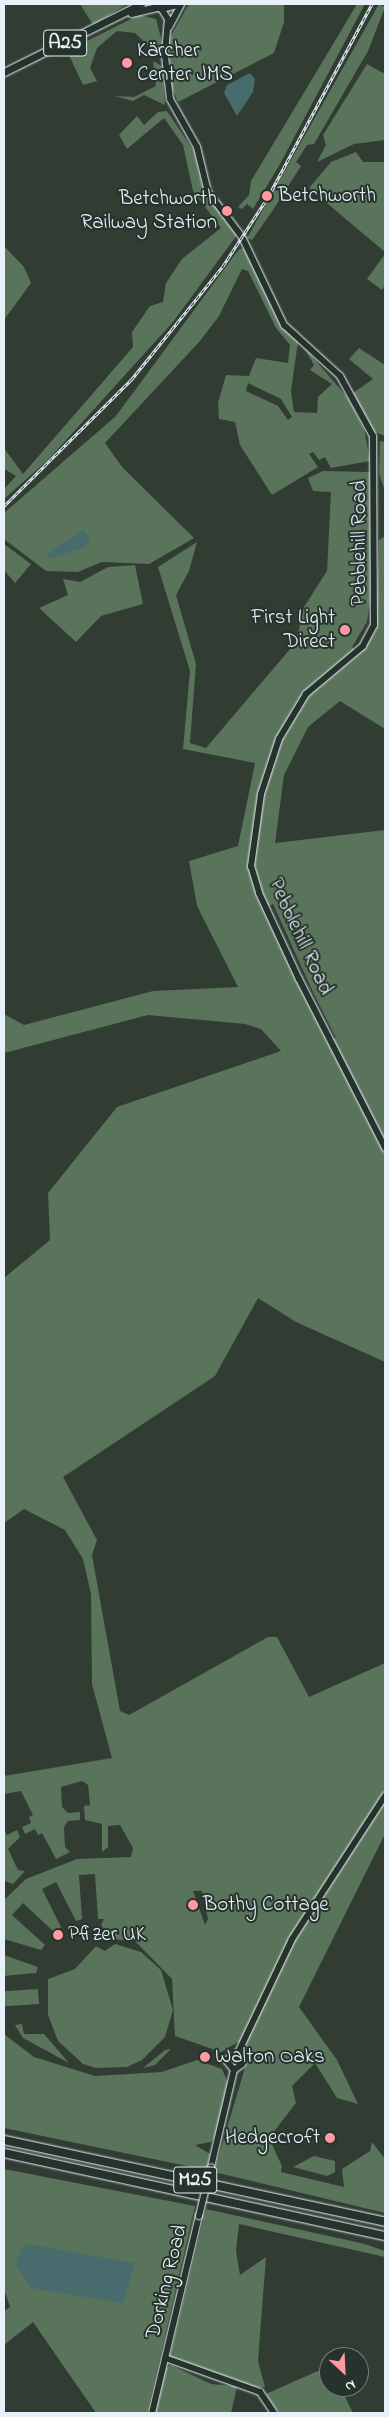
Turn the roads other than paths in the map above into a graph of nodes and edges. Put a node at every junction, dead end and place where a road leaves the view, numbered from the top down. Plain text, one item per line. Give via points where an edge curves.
1 (141, 4) edge
2 (179, 4) edge
3 (158, 6) edge
4 (127, 14) junction
5 (168, 30) junction
6 (4, 72) edge
7 (385, 1148) edge
8 (385, 1796) edge
9 (237, 2055) junction
10 (234, 2070) junction
11 (4, 2140) edge
12 (4, 2153) edge
13 (385, 2222) edge
14 (385, 2236) edge
15 (165, 2358) junction
16 (152, 2413) edge
17 (274, 2413) edge

1 - 4 main road, A25
2 - 3 main road
2 - 5 main road
3 - 4 main road, A25
3 - 5 main road
4 - 6 main road, A25
5 - 7 main road, Pebblehill Road via 165,56 170,99 197,147 208,192 242,237 284,326 340,376 373,436 374,625 363,646 306,694 279,739 261,794 251,866 258,893
8 - 9 main road via 292,1939
9 - 10 main road via 242,2064
9 - 10 main road via 226,2060
10 - 15 main road, Dorking Road, bridge
11 - 13 highway, M25
12 - 14 highway, M25
15 - 16 main road, Dorking Road
15 - 17 main road via 260,2392

